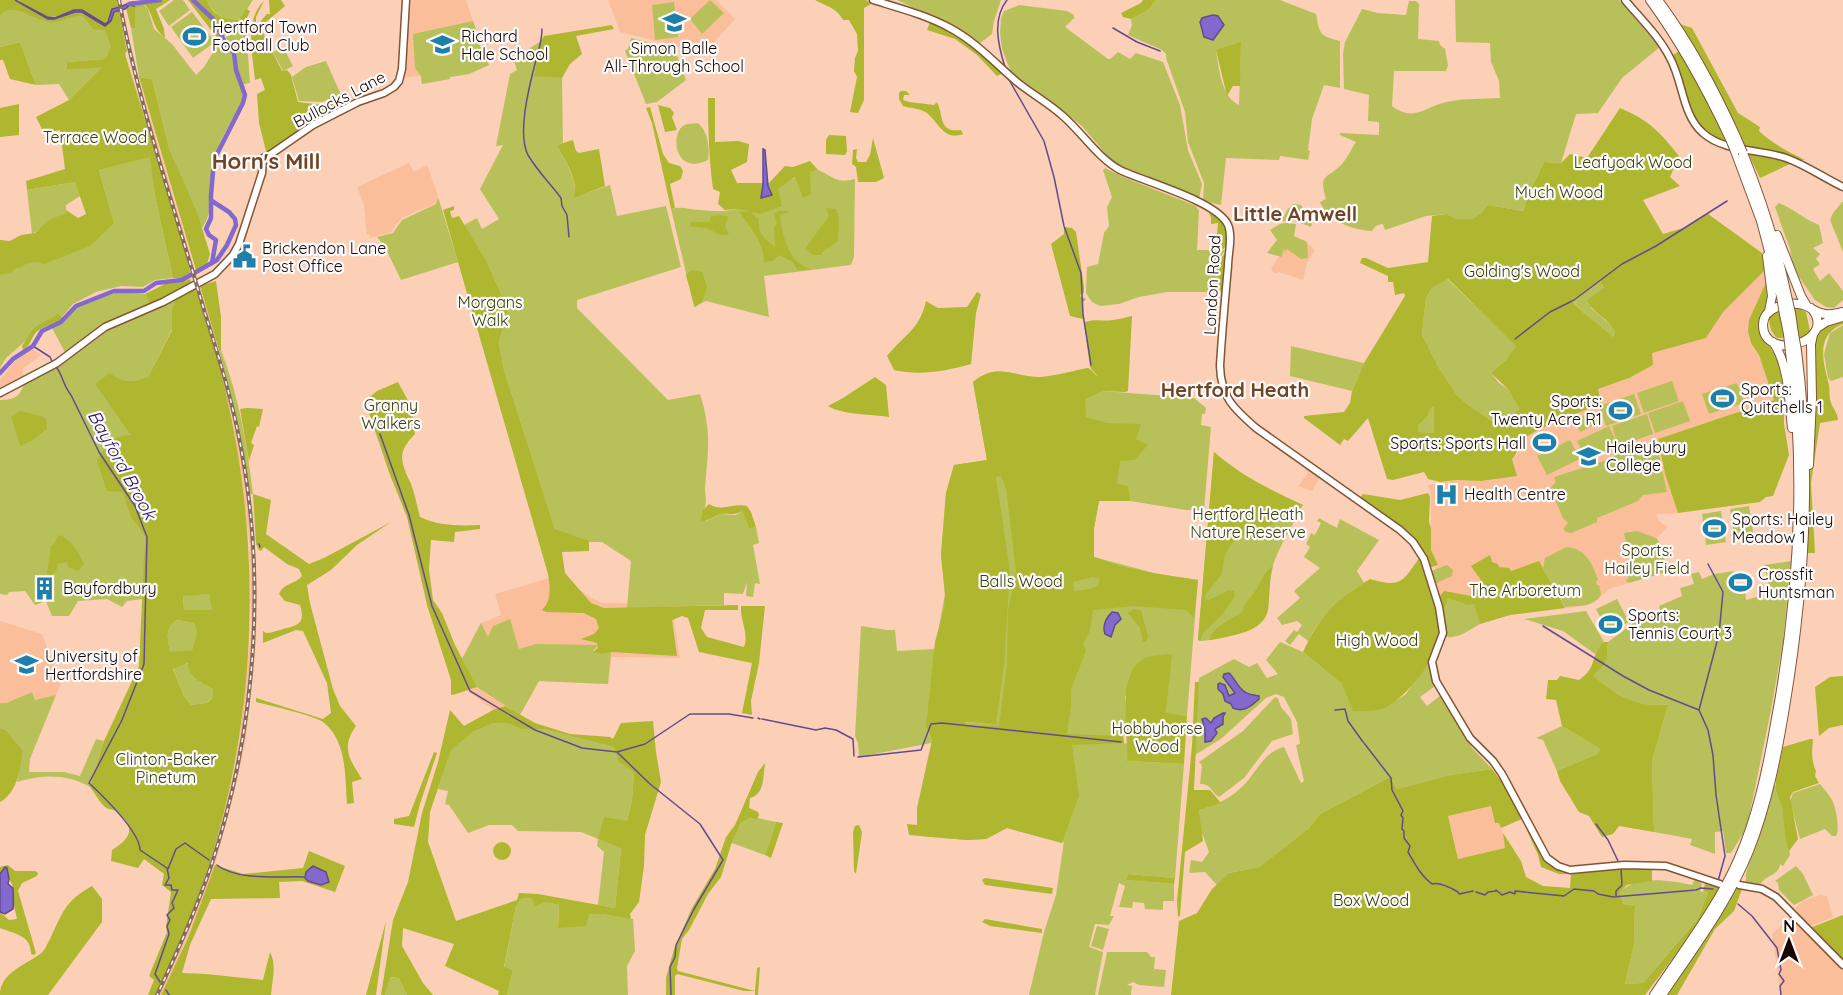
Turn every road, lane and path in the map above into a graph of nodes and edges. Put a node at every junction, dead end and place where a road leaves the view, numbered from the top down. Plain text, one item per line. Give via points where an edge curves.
1 (406, 0) edge
2 (873, 0) edge
3 (1624, 0) edge
4 (1650, 0) edge
5 (1658, 0) edge
6 (1734, 139) junction
7 (1752, 185) junction
8 (1843, 188) edge
9 (1809, 307) junction
10 (1769, 311) junction
11 (1843, 314) edge
12 (1815, 332) junction
13 (1773, 342) junction
14 (1794, 352) junction
15 (0, 393) edge
16 (1798, 512) junction
17 (1804, 519) junction
18 (1800, 555) junction
19 (1720, 884) dead end
20 (1740, 885) dead end
21 (1695, 934) junction
22 (1691, 952) junction
23 (1843, 966) edge
24 (1648, 995) edge
25 (1654, 995) edge
26 (1662, 995) edge
27 (1667, 995) edge

1 - 15 main road, Bullocks Lane via 403,62 397,83 384,93 313,125 263,158 262,173 235,252 214,274 158,305 105,327 57,363
2 - 19 main road, London Road via 951,28 1062,116 1118,168 1202,204 1223,218 1229,232 1220,366 1225,395 1256,428 1409,538 1420,553 1444,626 1432,662 1436,681 1470,738 1498,767 1544,854 1564,869 1661,865
3 - 8 main road via 1667,52 1691,117 1705,135 1804,165
4 - 6 highway via 1672,30
5 - 6 highway via 1705,74
6 - 7 highway, bridge
7 - 9 highway
7 - 10 highway via 1769,273
7 - 14 highway, bridge via 1784,296
9 - 10 highway via 1792,304
9 - 11 highway via 1826,315
9 - 12 highway via 1816,317
10 - 13 highway via 1763,329
11 - 12 highway
12 - 13 highway via 1800,343
12 - 17 highway via 1811,344 1812,398
13 - 16 highway via 1788,396
14 - 16 highway
14 - 17 highway via 1804,447
16 - 18 highway
17 - 18 highway
18 - 21 highway via 1781,694 1755,813 1729,878
18 - 22 highway via 1786,703 1760,819 1734,883
20 - 23 main road via 1762,889 1779,899
21 - 24 highway
21 - 25 highway
22 - 26 highway
22 - 27 highway

